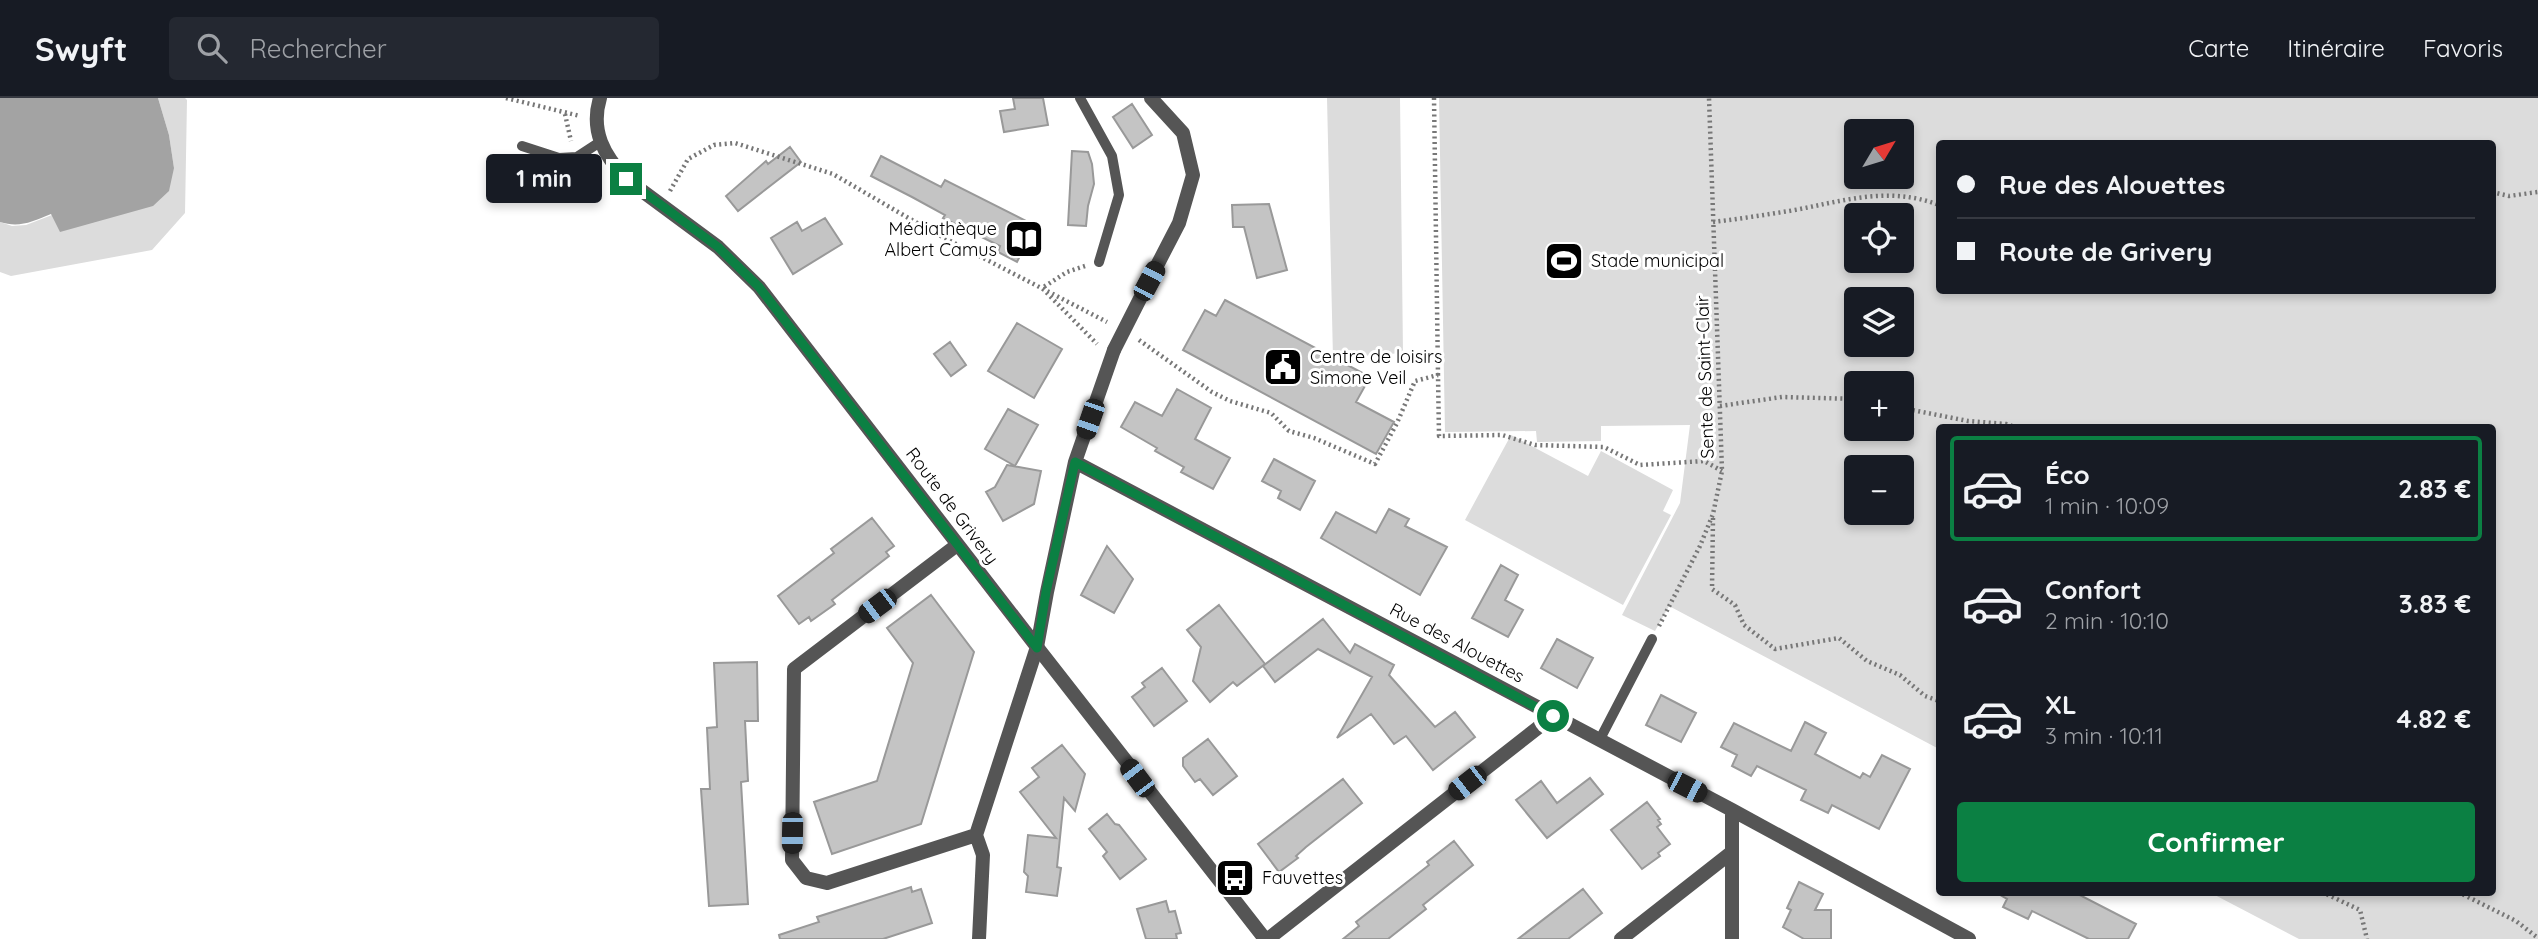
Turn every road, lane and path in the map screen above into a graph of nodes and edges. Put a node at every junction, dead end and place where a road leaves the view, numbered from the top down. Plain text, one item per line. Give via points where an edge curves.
1 (506, 98) edge
2 (600, 98) edge
3 (1080, 98) edge
4 (1151, 98) edge
5 (1434, 98) edge
6 (1709, 98) edge
7 (600, 142) junction
8 (522, 146) dead end
9 (578, 157) junction
10 (2538, 192) edge
11 (2496, 193) edge
12 (1936, 204) edge
13 (658, 205) junction
14 (1713, 222) junction
15 (1099, 262) joint
16 (1042, 288) junction
17 (1115, 327) dead end
18 (1135, 338) dead end
19 (1113, 352) junction
20 (1438, 375) junction
21 (1844, 399) edge
22 (1720, 406) junction
23 (1914, 411) edge
24 (2006, 424) edge
25 (1075, 462) junction
26 (1722, 471) junction
27 (1713, 513) junction
28 (957, 545) junction
29 (1652, 639) joint
30 (1037, 648) junction
31 (1936, 700) edge
32 (1553, 716) junction
33 (1599, 741) junction
34 (1732, 810) junction
35 (976, 835) junction
36 (1732, 852) junction
37 (2330, 896) edge
38 (2466, 896) edge
39 (2538, 938) edge
40 (979, 939) edge
41 (1266, 939) edge
42 (1621, 939) edge
43 (1732, 939) edge
44 (1969, 939) edge
45 (2367, 939) edge

1 - 9 path via 565,114
2 - 7 street, Route de Grivery via 595,118
3 - 15 lane via 1112,156 1119,195
4 - 19 street, bridge via 1182,133 1193,175 1179,223
5 - 20 path
6 - 14 path, Sente de Saint-Clair
7 - 9 lane
7 - 13 street, Route de Grivery via 611,163
8 - 9 lane via 559,158
10 - 11 path via 2509,197
12 - 14 path via 1867,195
13 - 16 path via 688,159 714,145 735,143 833,174
13 - 28 street, Route de Grivery via 718,247 755,281
14 - 22 path, Sente de Saint-Clair
15 - 16 path via 1067,272
16 - 17 path
16 - 19 path via 1092,341
18 - 20 path via 1212,392 1271,413 1289,431 1375,464 1415,381
19 - 25 street
20 - 26 path via 1439,436 1502,435 1535,445 1604,447 1640,465 1704,461
21 - 22 path via 1782,397
22 - 26 path, Sente de Saint-Clair
23 - 24 path via 1968,422
25 - 30 street
25 - 32 street, Rue des Alouettes
26 - 27 path, Sente de Saint-Clair
27 - 29 path, Sente de Saint-Clair
27 - 31 path via 1712,589 1735,605 1744,625 1775,649 1839,638 1867,661 1900,675
28 - 30 street, Route de Grivery
28 - 35 street via 794,669 792,860 807,878 827,883
29 - 33 lane
30 - 35 street
30 - 41 street, Route de Grivery
32 - 33 street, Rue des Alouettes
32 - 41 street
33 - 34 street, Rue des Alouettes
34 - 36 street
34 - 44 street, Rue des Alouettes
35 - 40 street via 983,855
36 - 42 street
36 - 43 street
37 - 45 path via 2360,910
38 - 39 path via 2516,921

